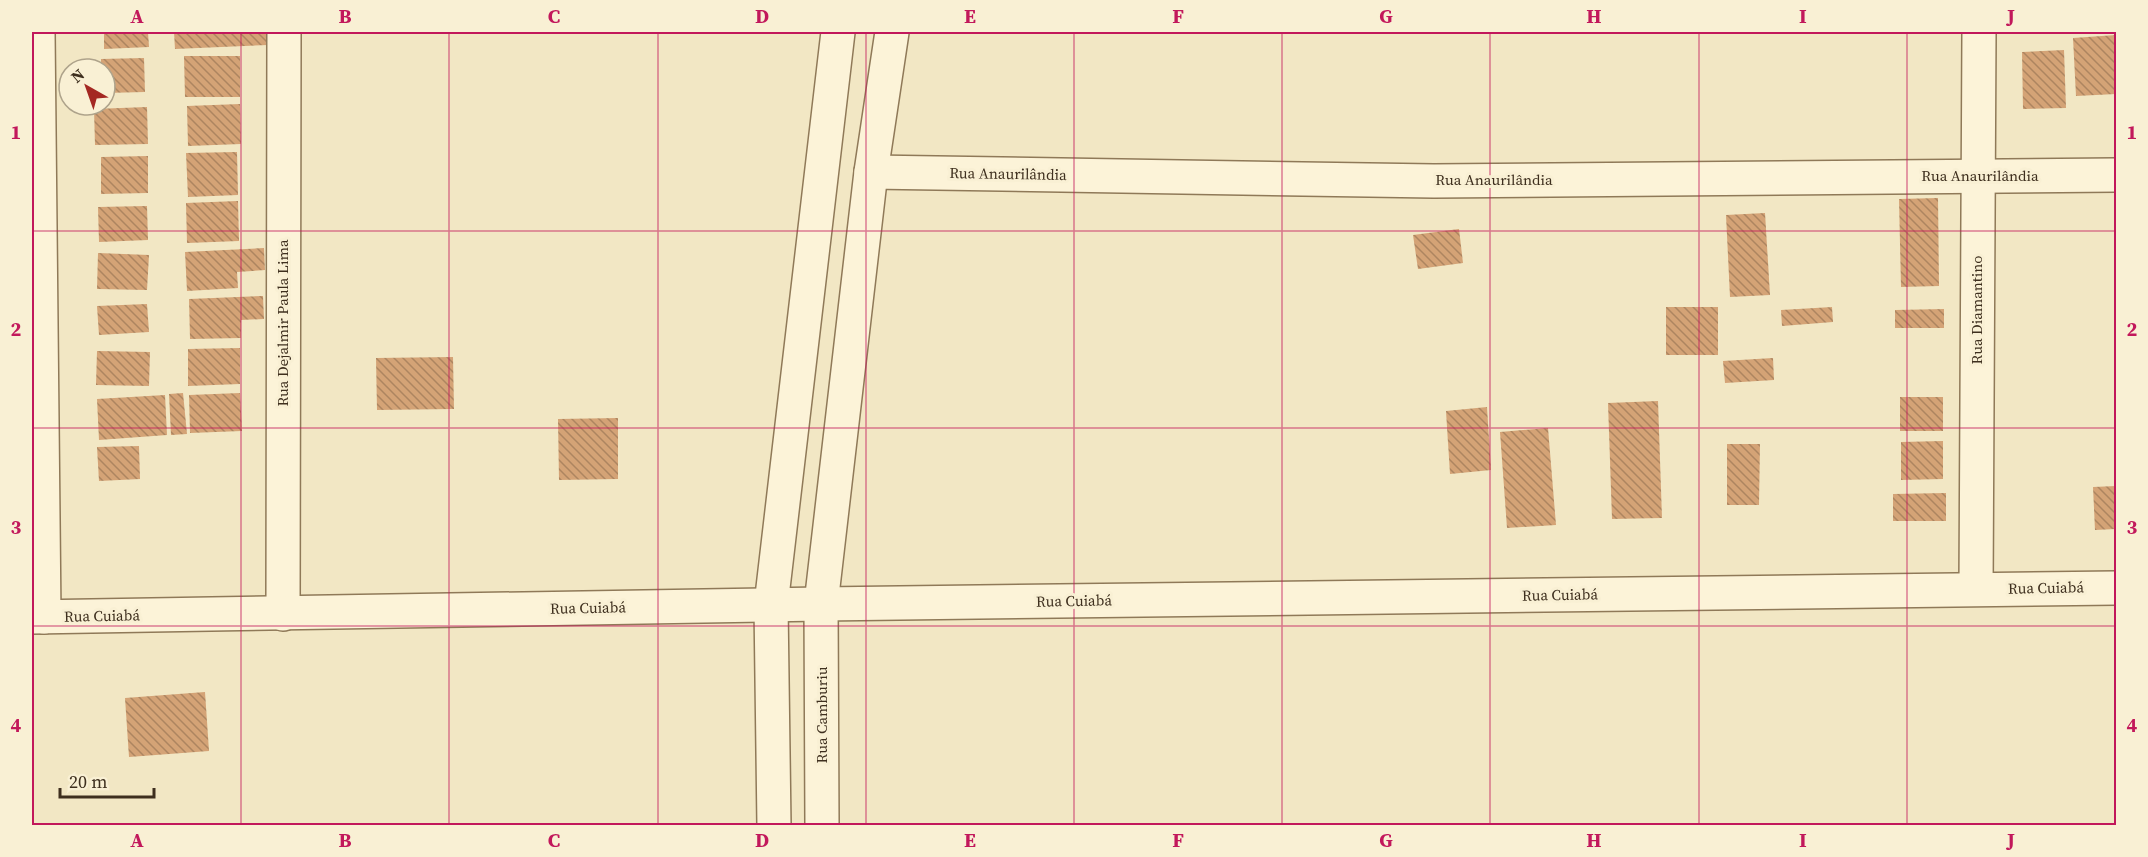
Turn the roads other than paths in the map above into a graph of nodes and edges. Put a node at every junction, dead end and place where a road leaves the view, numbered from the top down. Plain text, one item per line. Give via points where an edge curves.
1 (39, 32) edge
2 (284, 32) edge
3 (838, 32) edge
4 (892, 32) edge
5 (1979, 32) edge
6 (871, 172) junction
7 (2116, 175) edge
8 (1978, 176) junction
9 (2116, 588) edge
10 (1976, 589) junction
11 (821, 604) junction
12 (771, 605) junction
13 (283, 614) junction
14 (38, 617) edge
15 (774, 825) edge
16 (822, 825) edge

1 - 14 street
2 - 13 street, Rua Dejalmir Paula Lima
3 - 12 street
4 - 6 street, Rua Camburiu
5 - 8 street, Rua Diamantino
6 - 8 street, Rua Anaurilândia via 1434,181
6 - 11 street, Rua Camburiu
7 - 8 street, Rua Anaurilândia
8 - 10 street, Rua Diamantino
9 - 10 street, Rua Cuiabá
10 - 11 street, Rua Cuiabá
11 - 12 street, Rua Cuiabá
11 - 16 street, Rua Camburiu
12 - 13 street, Rua Cuiabá
12 - 15 street
13 - 14 street, Rua Cuiabá

